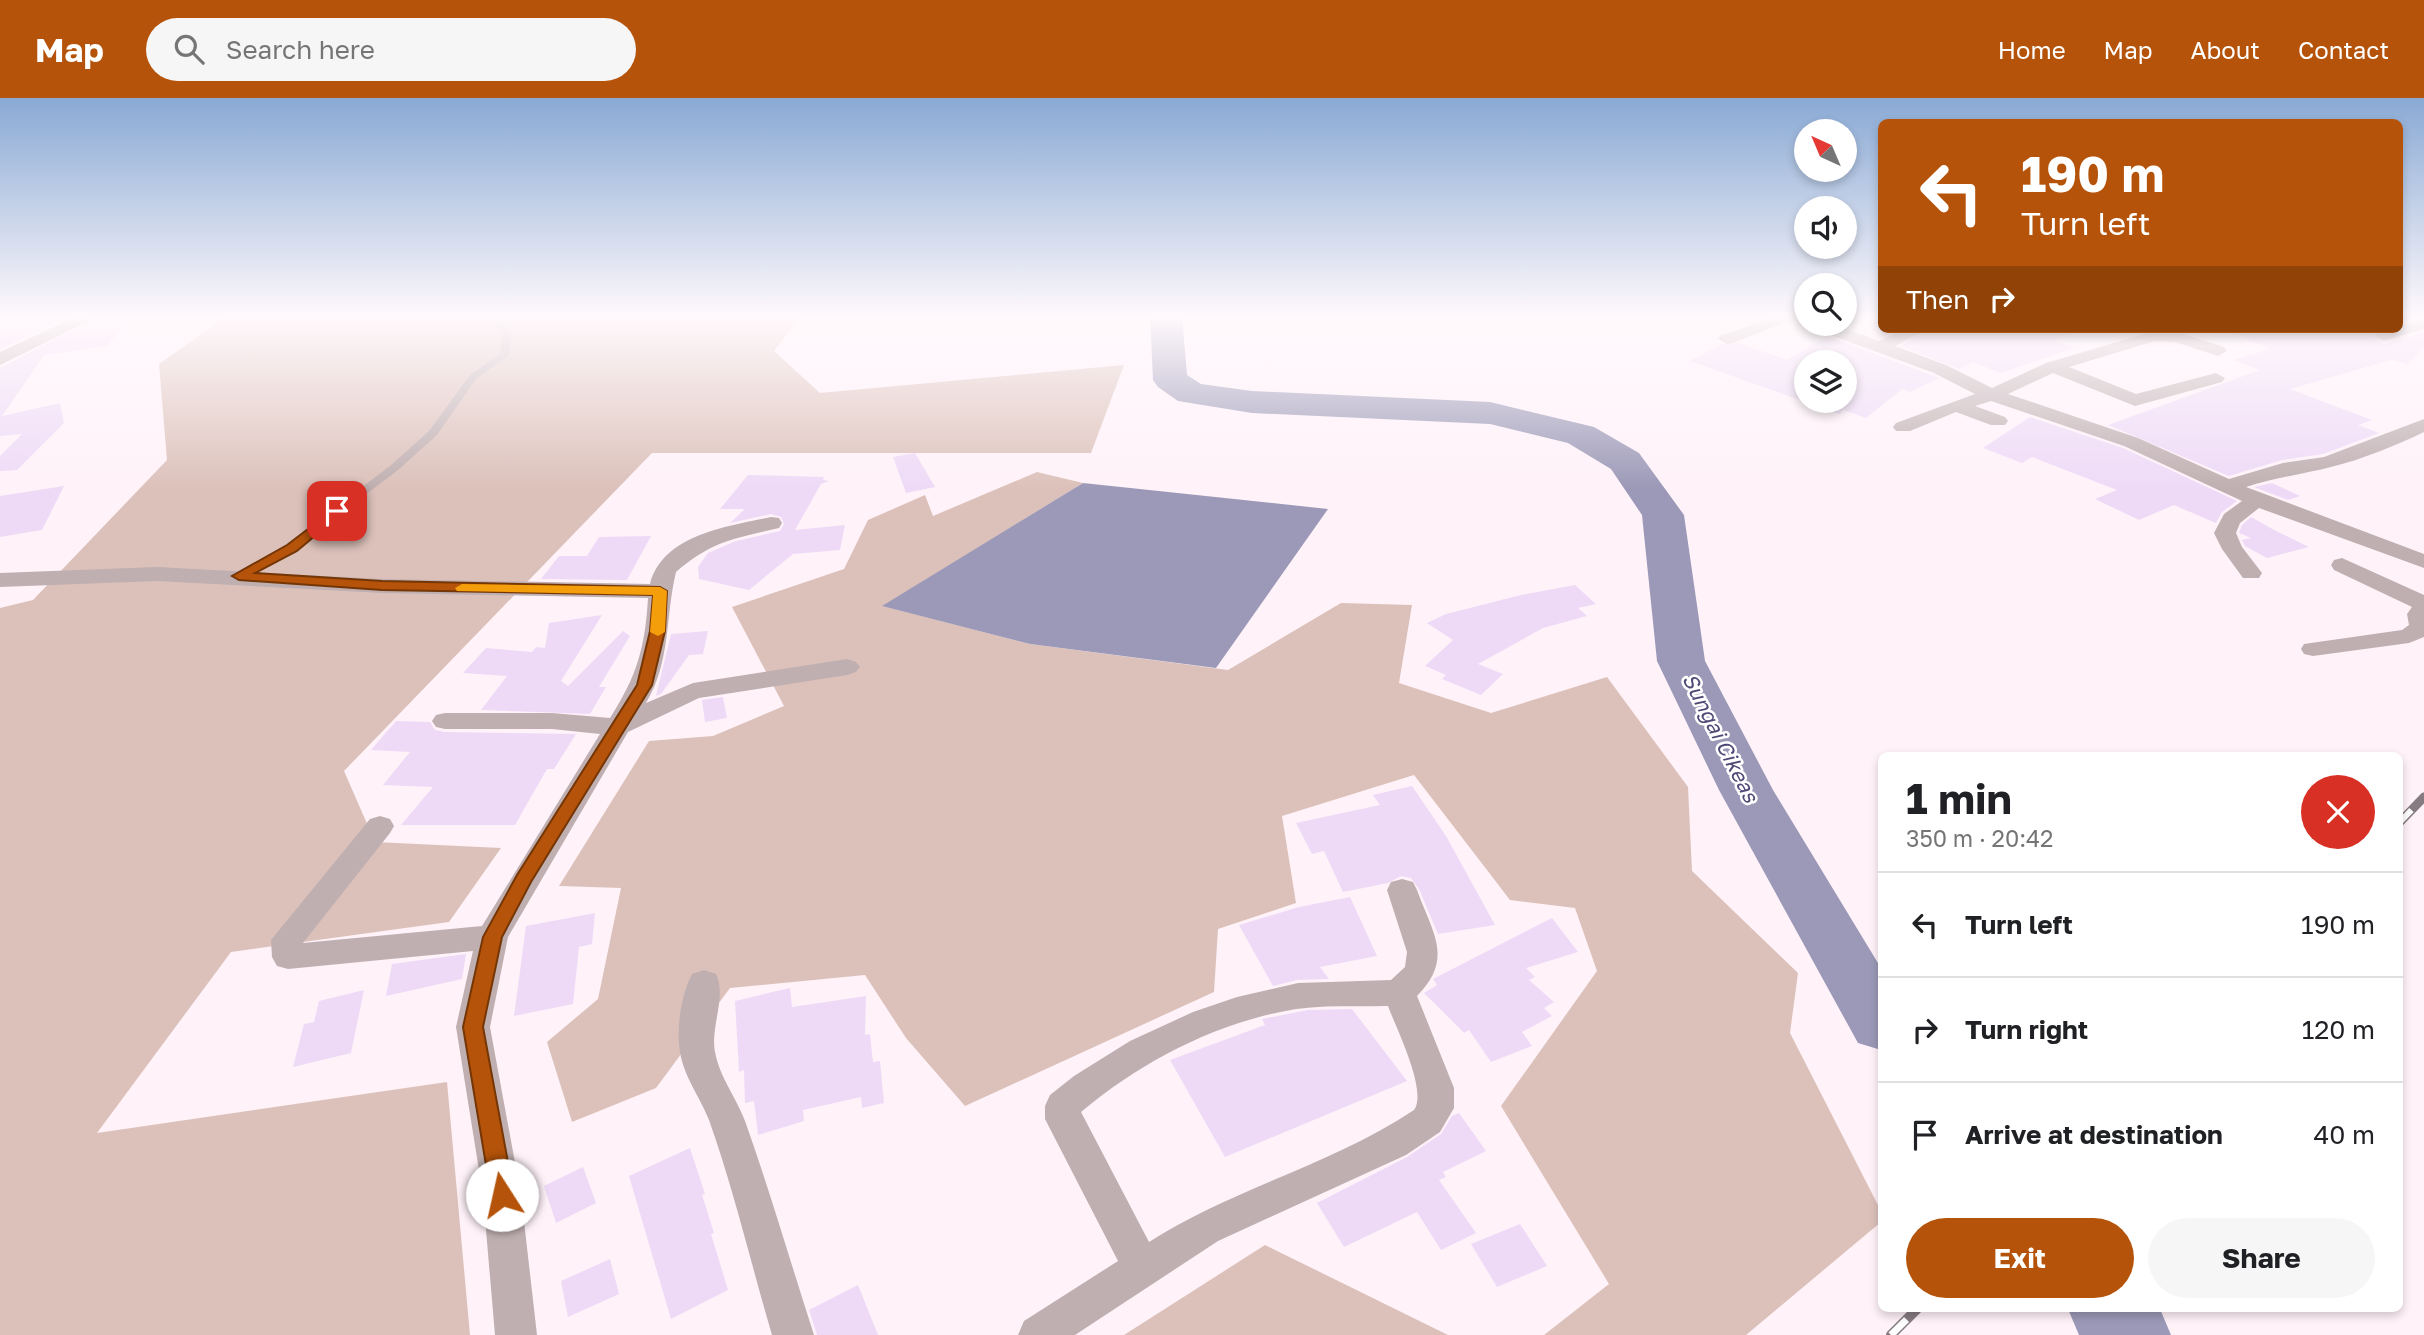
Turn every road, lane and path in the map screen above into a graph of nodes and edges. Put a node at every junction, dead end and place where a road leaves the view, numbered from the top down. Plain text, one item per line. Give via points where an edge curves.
1 (478, 374) edge
2 (1949, 374) edge
3 (2038, 374) edge
4 (2069, 374) edge
5 (2216, 378) dead end
6 (1992, 395) junction
7 (1956, 405) junction
8 (1998, 421) dead end
9 (2424, 425) edge
10 (1903, 427) dead end
11 (2228, 486) junction
12 (2257, 499) junction
13 (771, 523) dead end
14 (2424, 561) edge
15 (2342, 565) dead end
16 (2251, 573) dead end
17 (239, 576) junction
18 (0, 580) edge
19 (660, 591) junction
20 (2424, 607) edge
21 (2313, 649) dead end
22 (847, 667) dead end
23 (445, 720) dead end
24 (617, 727) junction
25 (380, 826) dead end
26 (1402, 890) dead end
27 (492, 937) junction
28 (704, 984) dead end
29 (1399, 993) junction
30 (1142, 1268) junction
31 (516, 1335) edge
32 (793, 1335) edge
33 (1039, 1335) edge

1 - 17 lane via 433,432 303,541
2 - 6 street
3 - 6 street
4 - 5 street via 2135,400
6 - 7 street
6 - 11 street via 2131,442
7 - 8 street
7 - 10 street
9 - 11 street via 2328,462 2265,473
11 - 12 street
12 - 14 street
12 - 16 street via 2231,516 2224,529 2225,540
13 - 19 street via 715,536 692,547 665,570
15 - 20 street
17 - 18 street
17 - 19 street via 396,586
19 - 24 street via 658,631 645,685
20 - 21 street via 2419,615 2423,628 2415,635
22 - 24 street via 693,691
23 - 24 street
24 - 27 street
25 - 27 street via 288,940 288,957
26 - 29 street via 1423,952 1420,972
27 - 31 street via 473,1027 502,1195
28 - 32 street via 696,1023 697,1051 726,1118
29 - 30 street via 1436,1088 1436,1108 1427,1121 1393,1144 1204,1228
29 - 30 street via 1298,996 1237,1011 1176,1035 1089,1082 1063,1106 1063,1119
30 - 33 street

